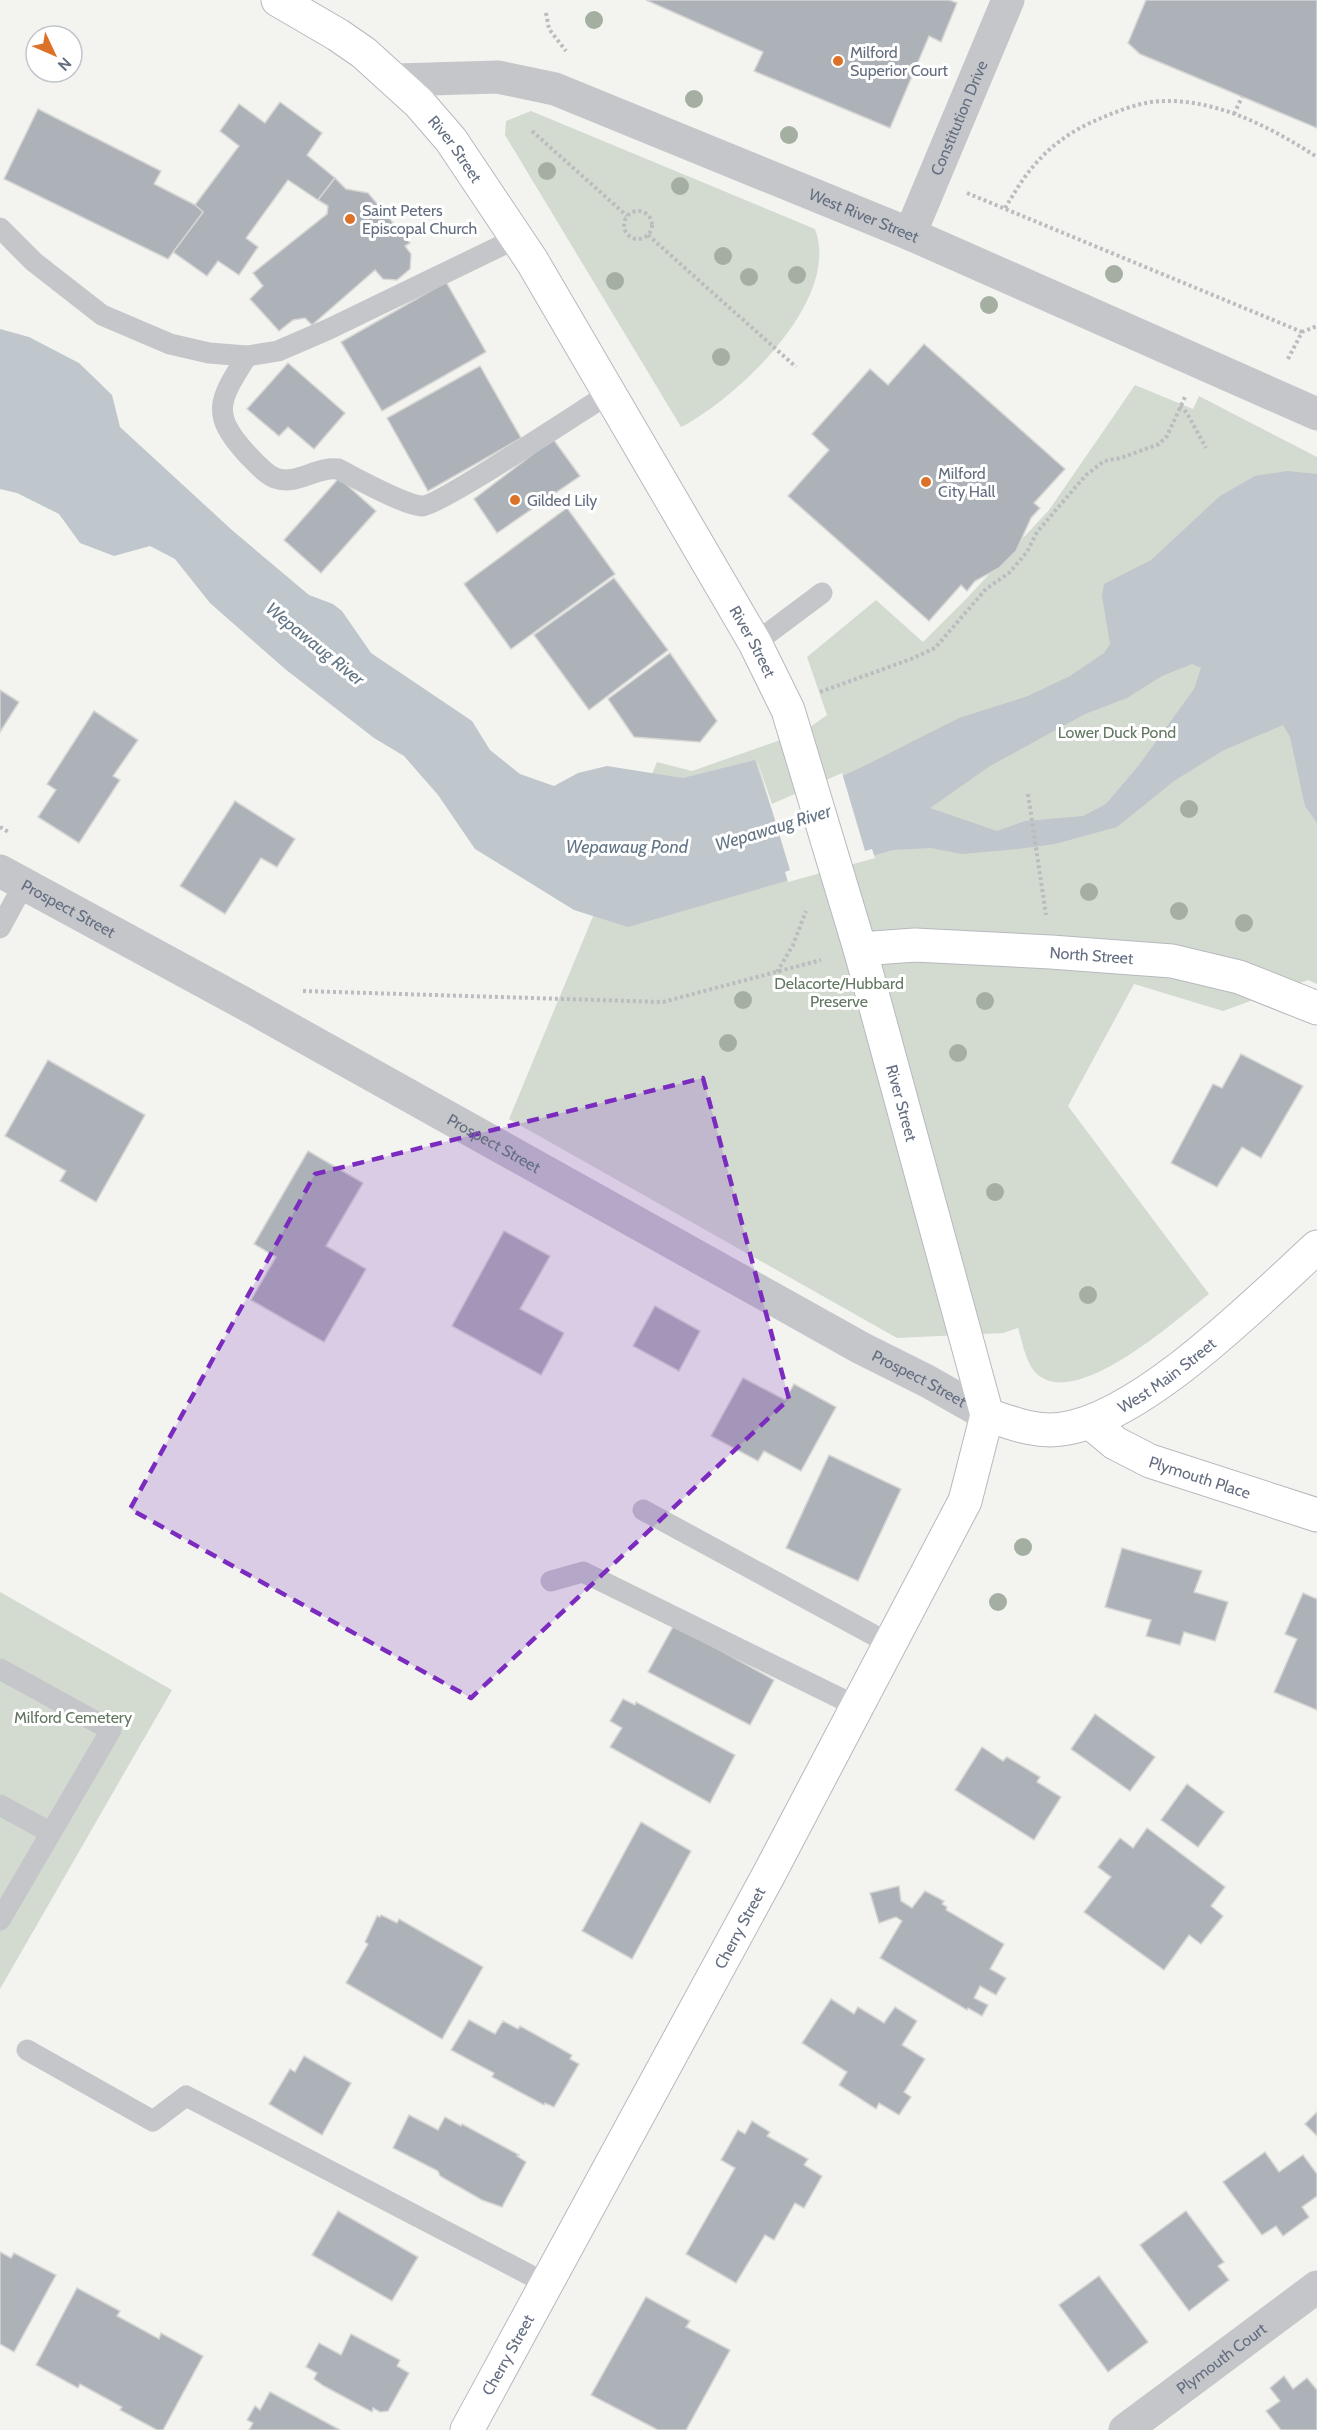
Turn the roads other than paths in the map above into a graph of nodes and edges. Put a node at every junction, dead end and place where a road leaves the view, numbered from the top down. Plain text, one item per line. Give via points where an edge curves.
1 (278, 0) edge
2 (1008, 0) edge
3 (396, 80) junction
4 (0, 228) edge
5 (910, 234) junction
6 (517, 238) junction
7 (247, 356) junction
8 (610, 393) junction
9 (1317, 414) edge
10 (822, 593) dead end
11 (755, 643) junction
12 (12, 878) edge
13 (0, 928) edge
14 (861, 949) junction
15 (1317, 1008) edge
16 (1317, 1247) edge
17 (987, 1415) junction
18 (1091, 1423) junction
19 (644, 1510) dead end
20 (1317, 1515) edge
21 (551, 1581) dead end
22 (890, 1644) junction
23 (0, 1669) edge
24 (856, 1706) junction
25 (0, 1805) edge
26 (51, 1833) junction
27 (0, 1920) edge
28 (27, 2050) dead end
29 (547, 2284) junction
30 (1317, 2287) edge
31 (467, 2430) edge
32 (1125, 2430) edge

1 - 3 main road, River Street via 338,35
2 - 5 street, Constitution Drive
3 - 5 street, West River Street via 498,77 555,89
3 - 6 main road, River Street via 451,140
4 - 7 lane via 34,262 102,315 170,344
5 - 9 street, West River Street
6 - 7 lane via 329,329 278,351
6 - 8 main road, River Street
7 - 8 lane via 222,403 224,425 260,467 275,478 292,480 327,467 338,469 411,505 426,506 460,487
8 - 11 main road, River Street
10 - 11 lane
11 - 14 main road, River Street via 801,702 843,892
12 - 13 lane
12 - 17 street, Prospect Street
14 - 15 main road, North Street via 915,945 1172,961 1239,977
14 - 17 main road, River Street
16 - 18 main road, West Main Street via 1182,1366
17 - 18 main road, West Main Street via 1036,1430 1062,1430
17 - 22 main road, Cherry Street via 965,1501
18 - 20 main road, Plymouth Place via 1115,1443 1150,1461
19 - 22 lane
21 - 24 lane via 583,1572
22 - 24 main road, Cherry Street
23 - 26 lane via 111,1730
24 - 29 main road, Cherry Street
25 - 26 lane
26 - 27 lane
28 - 29 lane via 153,2121 186,2096
29 - 31 main road, Cherry Street
30 - 32 street, Plymouth Court

